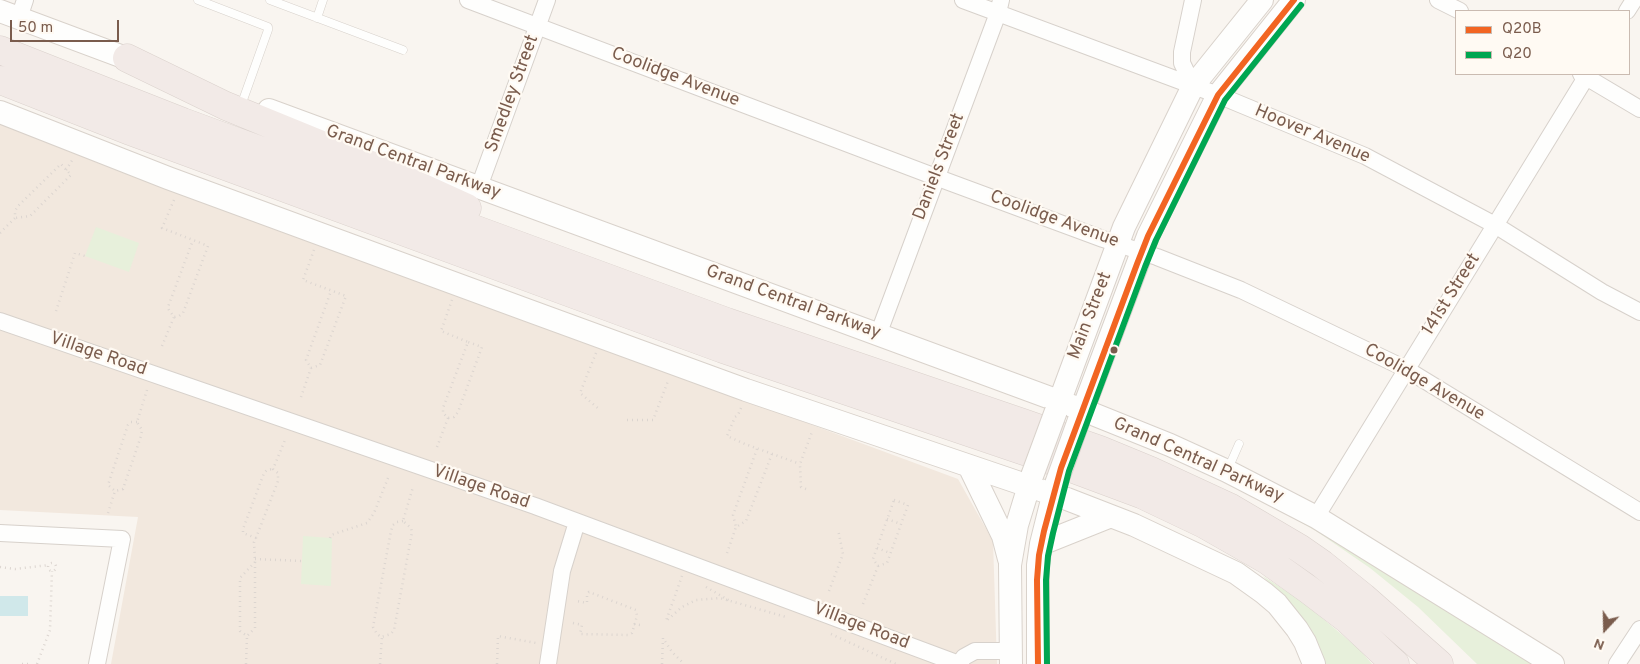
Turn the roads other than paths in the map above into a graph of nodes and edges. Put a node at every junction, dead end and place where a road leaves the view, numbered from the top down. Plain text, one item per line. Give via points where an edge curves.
1 (198, 0) edge
2 (270, 0) edge
3 (324, 0) edge
4 (468, 0) edge
5 (546, 0) edge
6 (963, 0) edge
7 (1193, 0) edge
8 (1262, 0) edge
9 (1294, 0) edge
10 (1438, 0) edge
11 (999, 6) edge
12 (15, 10) edge
13 (1458, 10) edge
14 (317, 18) junction
15 (538, 26) junction
16 (0, 50) edge
17 (403, 50) dead end
18 (127, 58) junction
19 (1585, 75) edge
20 (0, 80) edge
21 (1193, 86) junction
22 (1218, 95) junction
23 (243, 100) junction
24 (1640, 109) edge
25 (0, 112) edge
26 (936, 177) junction
27 (479, 187) junction
28 (1494, 225) junction
29 (1118, 244) junction
30 (1142, 252) junction
31 (655, 295) junction
32 (1640, 312) edge
33 (0, 321) edge
34 (878, 334) junction
35 (1406, 369) junction
36 (1057, 406) junction
37 (1081, 415) junction
38 (1239, 444) dead end
39 (969, 466) junction
40 (1227, 471) junction
41 (1030, 481) junction
42 (1054, 490) junction
43 (1640, 512) edge
44 (1111, 516) junction
45 (1316, 517) junction
46 (577, 522) junction
47 (0, 532) edge
48 (1041, 544) junction
49 (1010, 565) junction
50 (1640, 628) edge
51 (1011, 657) edge
52 (1435, 659) edge
53 (97, 664) edge
54 (548, 664) edge
55 (959, 664) edge
56 (1038, 664) edge
57 (1314, 664) edge
58 (1395, 664) edge
59 (1554, 664) edge
60 (1618, 664) edge

1 - 23 lane via 268,26
2 - 14 lane
3 - 14 lane
4 - 15 street, Coolidge Avenue
5 - 15 street, Smedley Street
6 - 11 street, Hoover Avenue
7 - 21 street via 1182,52 1182,63
8 - 21 main road, Main Street
9 - 22 main road, Main Street
10 - 13 street
11 - 21 street, Hoover Avenue
11 - 26 street, Daniels Street
12 - 18 main road, Grand Central Parkway
14 - 17 lane
15 - 26 street, Coolidge Avenue
15 - 27 street, Smedley Street
16 - 31 highway, Grand Central Parkway via 192,125
18 - 23 main road, Grand Central Parkway
18 - 31 highway via 226,106 513,226
19 - 24 street
19 - 28 street, 141st Street
20 - 58 highway via 722,349 1143,495 1204,524 1267,560 1347,619
21 - 22 street, Hoover Avenue
21 - 29 main road, Main Street
22 - 28 street, Hoover Avenue via 1365,156
22 - 30 main road, Main Street
23 - 27 main road, Grand Central Parkway
25 - 39 main road via 527,310 746,390
26 - 29 street, Coolidge Avenue
26 - 34 street, Daniels Street
27 - 34 main road, Grand Central Parkway
28 - 32 street, Hoover Avenue
28 - 35 street, 141st Street
29 - 30 street, Coolidge Avenue
29 - 36 main road, Main Street
30 - 35 street, Coolidge Avenue via 1241,290
30 - 37 main road, Main Street
31 - 52 highway, Grand Central Parkway via 1100,450 1200,492 1252,519 1322,564
33 - 46 street, Village Road
34 - 36 main road, Grand Central Parkway
35 - 43 street, Coolidge Avenue
35 - 45 street, 141st Street
36 - 37 main road, Grand Central Parkway
36 - 41 main road, Main Street, bridge
37 - 40 main road, Grand Central Parkway via 1142,434
37 - 42 main road, Main Street, bridge
38 - 40 lane
39 - 41 main road
39 - 49 main road via 1003,536
40 - 45 main road, Grand Central Parkway
41 - 42 main road
41 - 49 main road, Main Street via 1017,524
42 - 44 main road
42 - 48 main road, Main Street
44 - 48 main road
44 - 57 main road via 1228,569 1264,592 1298,629
45 - 59 main road, Grand Central Parkway
46 - 54 street via 562,571
46 - 55 street, Village Road
47 - 53 street via 122,539
48 - 56 main road, Main Street via 1037,580
49 - 51 main road, Main Street
50 - 60 street
51 - 55 street via 975,651

